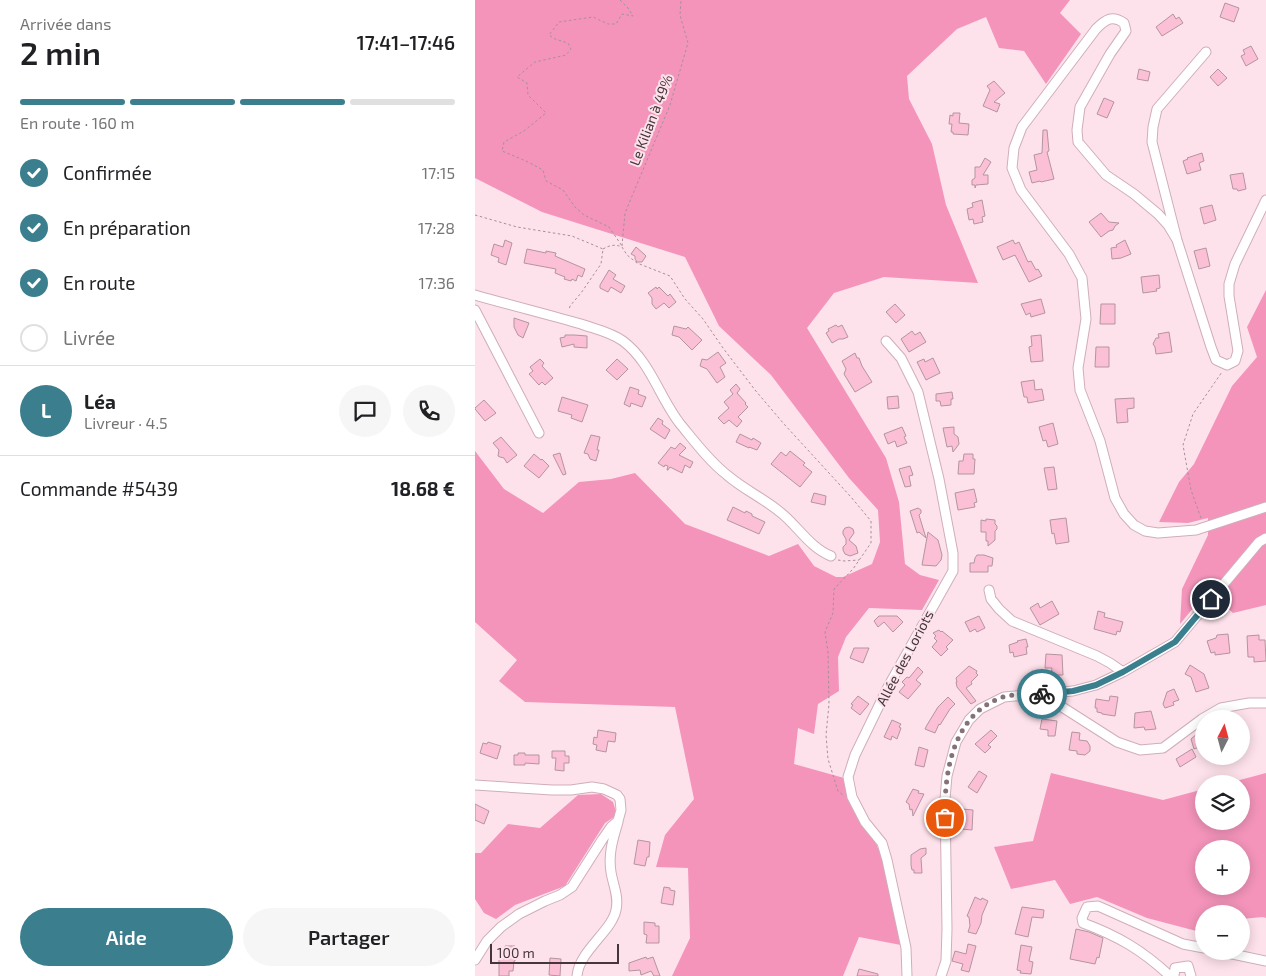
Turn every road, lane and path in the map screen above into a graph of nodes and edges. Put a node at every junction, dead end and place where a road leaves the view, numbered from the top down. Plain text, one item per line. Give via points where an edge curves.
1 (619, 0) edge
2 (681, 0) edge
3 (1206, 52) dead end
4 (1266, 200) edge
5 (475, 215) edge
6 (1177, 240) junction
7 (622, 247) junction
8 (603, 249) junction
9 (475, 296) edge
10 (475, 310) edge
11 (566, 320) junction
12 (886, 341) dead end
13 (1227, 365) junction
14 (539, 433) dead end
15 (1266, 507) edge
16 (1205, 527) junction
17 (1266, 538) edge
18 (831, 556) joint
19 (860, 560) junction
20 (989, 590) dead end
21 (1123, 672) junction
22 (1047, 694) junction
23 (1266, 703) edge
24 (475, 785) edge
25 (844, 796) dead end
26 (618, 821) junction
27 (1195, 946) edge
28 (1250, 958) edge
29 (475, 960) edge
30 (1266, 961) edge
31 (577, 976) edge
32 (907, 976) edge
33 (941, 976) edge
34 (1172, 976) edge
35 (1191, 976) edge

1 - 7 path via 633,16 622,14 616,24 593,17 559,22 549,35 568,43 571,49 566,54 535,62 517,77 527,83 528,95 546,113 524,132 504,142 502,150 543,170 546,181 563,190 575,207 609,226
2 - 7 path, Le Kilian à 49% via 680,15 689,42 670,105 625,213
3 - 6 street via 1157,109 1153,127 1152,142
4 - 13 street via 1235,264 1229,284 1238,351 1235,361
5 - 8 path via 517,227 571,236
6 - 13 street via 1216,360
6 - 16 street via 1158,214 1106,175 1079,142 1080,107 1126,31 1124,23 1117,18 1106,20 1021,127 1014,148 1013,168 1021,190 1069,254 1082,278 1086,319 1078,368 1079,390 1100,441 1115,498 1124,514 1145,531 1158,533
7 - 8 path via 613,245
7 - 19 path via 637,263 670,276 755,390 871,521 871,543
8 - 11 path via 601,264 570,306
9 - 11 street
10 - 14 street
11 - 18 street via 609,333 629,346 646,367 679,423 709,458
12 - 32 street, Allée des Loriots via 901,358 918,392 953,553 953,571 888,687 855,755 848,777 865,822 882,843 906,948
13 - 16 path via 1193,414 1183,445 1191,490
15 - 16 street
17 - 21 street via 1259,542 1175,642
18 - 19 path via 839,561
19 - 25 path via 834,589 833,613 825,632 828,760 838,791
20 - 21 street via 999,609 1012,621 1097,656
21 - 22 street via 1096,685
22 - 23 street via 1117,742 1140,750 1163,748 1221,708
22 - 33 street via 1004,697 979,709 955,742 945,799 947,929 946,961
24 - 26 street via 552,790 604,789 620,798
26 - 29 street via 572,887 501,927
26 - 31 street via 610,858 617,891 616,911 586,954
27 - 34 street via 1097,906 1087,907 1083,923 1130,944
28 - 30 street
34 - 35 street via 1175,968 1188,966

